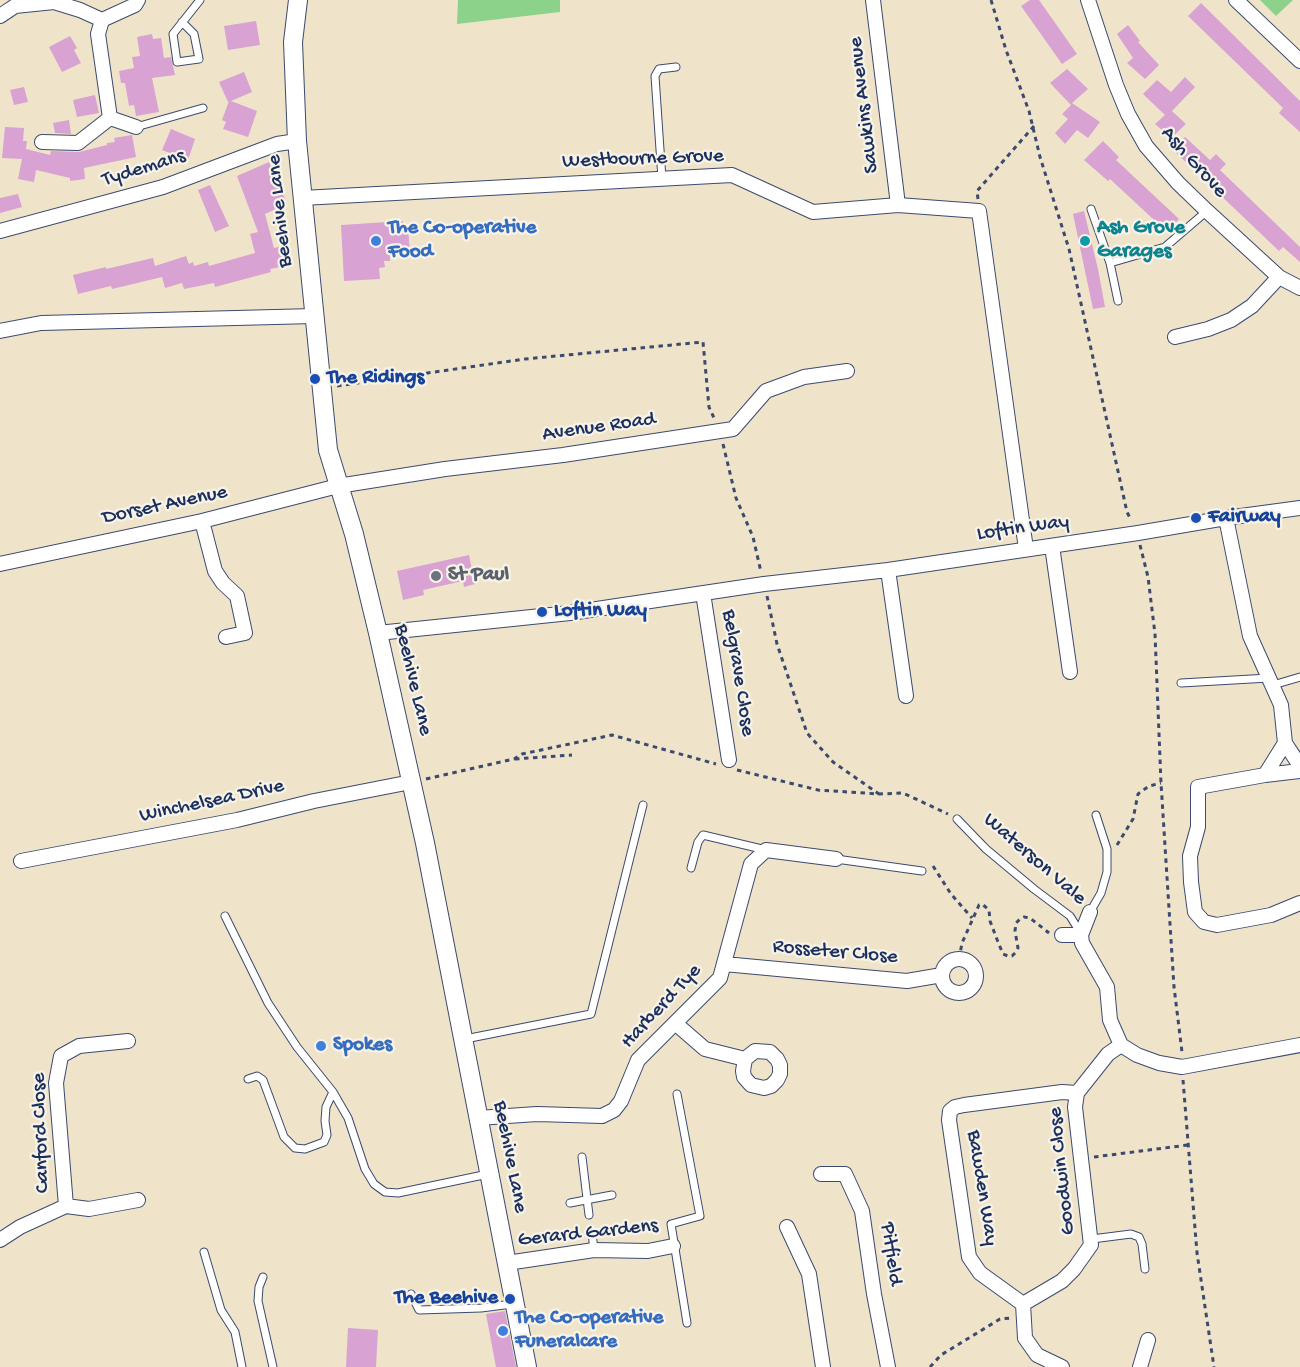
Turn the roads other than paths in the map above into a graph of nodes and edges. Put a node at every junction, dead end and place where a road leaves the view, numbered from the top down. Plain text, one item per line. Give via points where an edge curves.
1 (138, 0) edge
2 (200, 0) edge
3 (298, 0) edge
4 (873, 0) edge
5 (1088, 0) edge
6 (1236, 0) edge
7 (0, 15) edge
8 (102, 20) junction
9 (182, 22) junction
10 (1300, 61) edge
11 (676, 67) dead end
12 (203, 108) dead end
13 (110, 118) junction
14 (136, 127) joint
15 (297, 141) junction
16 (42, 142) dead end
17 (662, 179) junction
18 (302, 198) junction
19 (898, 205) junction
20 (1091, 209) dead end
21 (1207, 211) junction
22 (0, 231) edge
23 (1110, 263) junction
24 (1279, 277) junction
25 (1300, 288) edge
26 (1118, 301) dead end
27 (314, 316) junction
28 (0, 331) edge
29 (1175, 337) dead end
30 (848, 371) dead end
31 (338, 486) junction
32 (1300, 508) edge
33 (1226, 518) junction
34 (201, 521) junction
35 (1052, 546) junction
36 (1026, 549) junction
37 (0, 564) edge
38 (888, 570) junction
39 (703, 593) junction
40 (378, 633) junction
41 (226, 637) dead end
42 (1070, 672) dead end
43 (1300, 677) edge
44 (1271, 682) junction
45 (1181, 683) dead end
46 (906, 696) dead end
47 (1285, 743) junction
48 (725, 764) road end
49 (1300, 766) edge
50 (1300, 771) edge
51 (1264, 775) junction
52 (411, 782) junction
53 (643, 805) dead end
54 (1096, 815) dead end
55 (957, 819) road end
56 (766, 850) junction
57 (836, 860) joint
58 (21, 861) dead end
59 (691, 868) dead end
60 (922, 872) road end
61 (1300, 903) edge
62 (1090, 912) joint
63 (225, 916) dead end
64 (1081, 935) junction
65 (1058, 937) road end
66 (724, 964) junction
67 (942, 975) junction
68 (675, 1023) junction
69 (462, 1039) junction
70 (128, 1041) dead end
71 (1121, 1045) junction
72 (1300, 1045) edge
73 (745, 1059) dead end
74 (248, 1079) dead end
75 (333, 1092) junction
76 (1077, 1093) junction
77 (677, 1094) dead end
78 (478, 1118) junction
79 (582, 1157) dead end
80 (490, 1173) junction
81 (821, 1174) dead end
82 (612, 1195) dead end
83 (138, 1200) dead end
84 (588, 1201) junction
85 (570, 1203) dead end
86 (66, 1206) junction
87 (589, 1215) dead end
88 (787, 1227) dead end
89 (592, 1233) dead end
90 (1092, 1239) junction
91 (0, 1240) edge
92 (673, 1246) junction
93 (594, 1250) junction
94 (204, 1252) dead end
95 (507, 1263) junction
96 (1145, 1269) dead end
97 (263, 1277) dead end
98 (411, 1294) dead end
99 (515, 1304) junction
100 (1024, 1310) junction
101 (687, 1323) dead end
102 (1148, 1340) dead end
103 (242, 1367) edge
104 (273, 1367) edge
105 (527, 1367) edge
106 (823, 1367) edge
107 (888, 1367) edge
108 (1062, 1367) edge
109 (1140, 1367) edge

1 - 8 street
2 - 9 lane
3 - 15 main road, Beehive Lane via 293,42
4 - 19 street, Sawkins Avenue
5 - 21 street, Ash Grove via 1116,85 1146,146
6 - 10 street
7 - 8 street via 15,6 54,2
8 - 13 street via 98,34
9 - 9 lane via 173,34 177,62 199,59 194,34
11 - 17 lane via 659,69 655,76
12 - 14 lane
13 - 14 street
13 - 16 street via 78,143
15 - 18 main road, Beehive Lane
15 - 22 street, Tydemans via 277,144 163,187
17 - 18 street, Westbourne Grove
17 - 19 street, Westbourne Grove via 732,175 813,213
18 - 27 main road, Beehive Lane
19 - 36 street, Westbourne Grove via 979,210
20 - 23 lane
21 - 23 lane via 1166,247
21 - 24 street, Ash Grove
23 - 26 lane
24 - 25 street, Ash Grove
24 - 29 street via 1252,306 1231,320
27 - 28 street via 41,323
27 - 31 main road, Beehive Lane via 328,450
30 - 31 street, Avenue Road via 804,377 766,392 733,429
31 - 34 street, Dorset Avenue
31 - 40 main road, Beehive Lane
32 - 33 street, Loftin Way
33 - 35 street, Loftin Way
33 - 44 street via 1250,636
34 - 37 street, Dorset Avenue
34 - 41 street via 215,571 237,596 245,633
35 - 36 street, Loftin Way
35 - 42 street
36 - 38 street, Loftin Way
38 - 39 street, Loftin Way
38 - 46 street
39 - 40 street, Loftin Way via 570,613
39 - 48 street, Belgrave Close
40 - 52 main road, Beehive Lane
43 - 44 lane
44 - 45 lane
44 - 47 street via 1281,705
47 - 49 street
47 - 51 street
50 - 51 street
51 - 61 street via 1198,787 1198,828 1190,856 1195,912 1204,922 1217,925 1271,915
52 - 58 street, Winchelsea Drive via 215,825
52 - 69 main road, Beehive Lane
53 - 69 lane via 591,1014
54 - 62 lane, Waterson Vale via 1107,849 1107,872
55 - 64 lane, Waterson Vale via 993,856 1070,915
56 - 57 street
56 - 59 lane via 703,835
56 - 66 street, Harberd Tye via 750,864
57 - 60 lane
62 - 64 street, Waterson Vale
63 - 75 lane via 268,1003
64 - 65 street, Waterson Vale
64 - 71 street, Waterson Vale via 1107,987 1110,1020
66 - 67 street, Rosseter Close via 907,981
66 - 68 street, Harberd Tye via 720,978
67 - 67 street via 947,963 959,959 971,964 976,976 971,989 952,992
68 - 73 street via 705,1049
68 - 78 street, Harberd Tye via 638,1060 621,1101 602,1116 537,1114
69 - 78 main road, Beehive Lane
70 - 86 street, Canford Close via 79,1046 61,1056 56,1083
71 - 72 street via 1159,1063 1182,1067
71 - 76 street, Goodwin Close via 1108,1054
74 - 75 lane via 257,1076 264,1080 284,1137 295,1148 305,1149 324,1142 326,1107
75 - 80 lane via 348,1118 365,1169 374,1184 385,1192 398,1193
76 - 90 street, Goodwin Close via 1075,1107
76 - 100 street, Bawden Way via 964,1105 950,1111 969,1257 980,1273
77 - 92 lane, Gerard Gardens via 700,1216 670,1224
78 - 80 main road, Beehive Lane
79 - 84 lane
80 - 95 main road, Beehive Lane
81 - 107 street, Pitfield via 845,1174 862,1211
82 - 84 lane
83 - 86 street, Canford Close via 89,1209
84 - 85 lane
84 - 87 lane
86 - 91 street, Canford Close
88 - 106 street via 809,1274
89 - 93 lane
90 - 96 lane via 1131,1234 1139,1237
90 - 100 street, Goodwin Close via 1086,1253 1062,1281
92 - 93 street, Gerard Gardens via 648,1251
92 - 101 lane, Gerard Gardens
93 - 95 street, Gerard Gardens
94 - 103 lane via 221,1310 235,1332
95 - 99 main road, Beehive Lane
97 - 104 lane via 258,1300
98 - 99 lane via 419,1310
99 - 105 main road, Beehive Lane
100 - 108 street via 1025,1338 1037,1355
102 - 109 street

